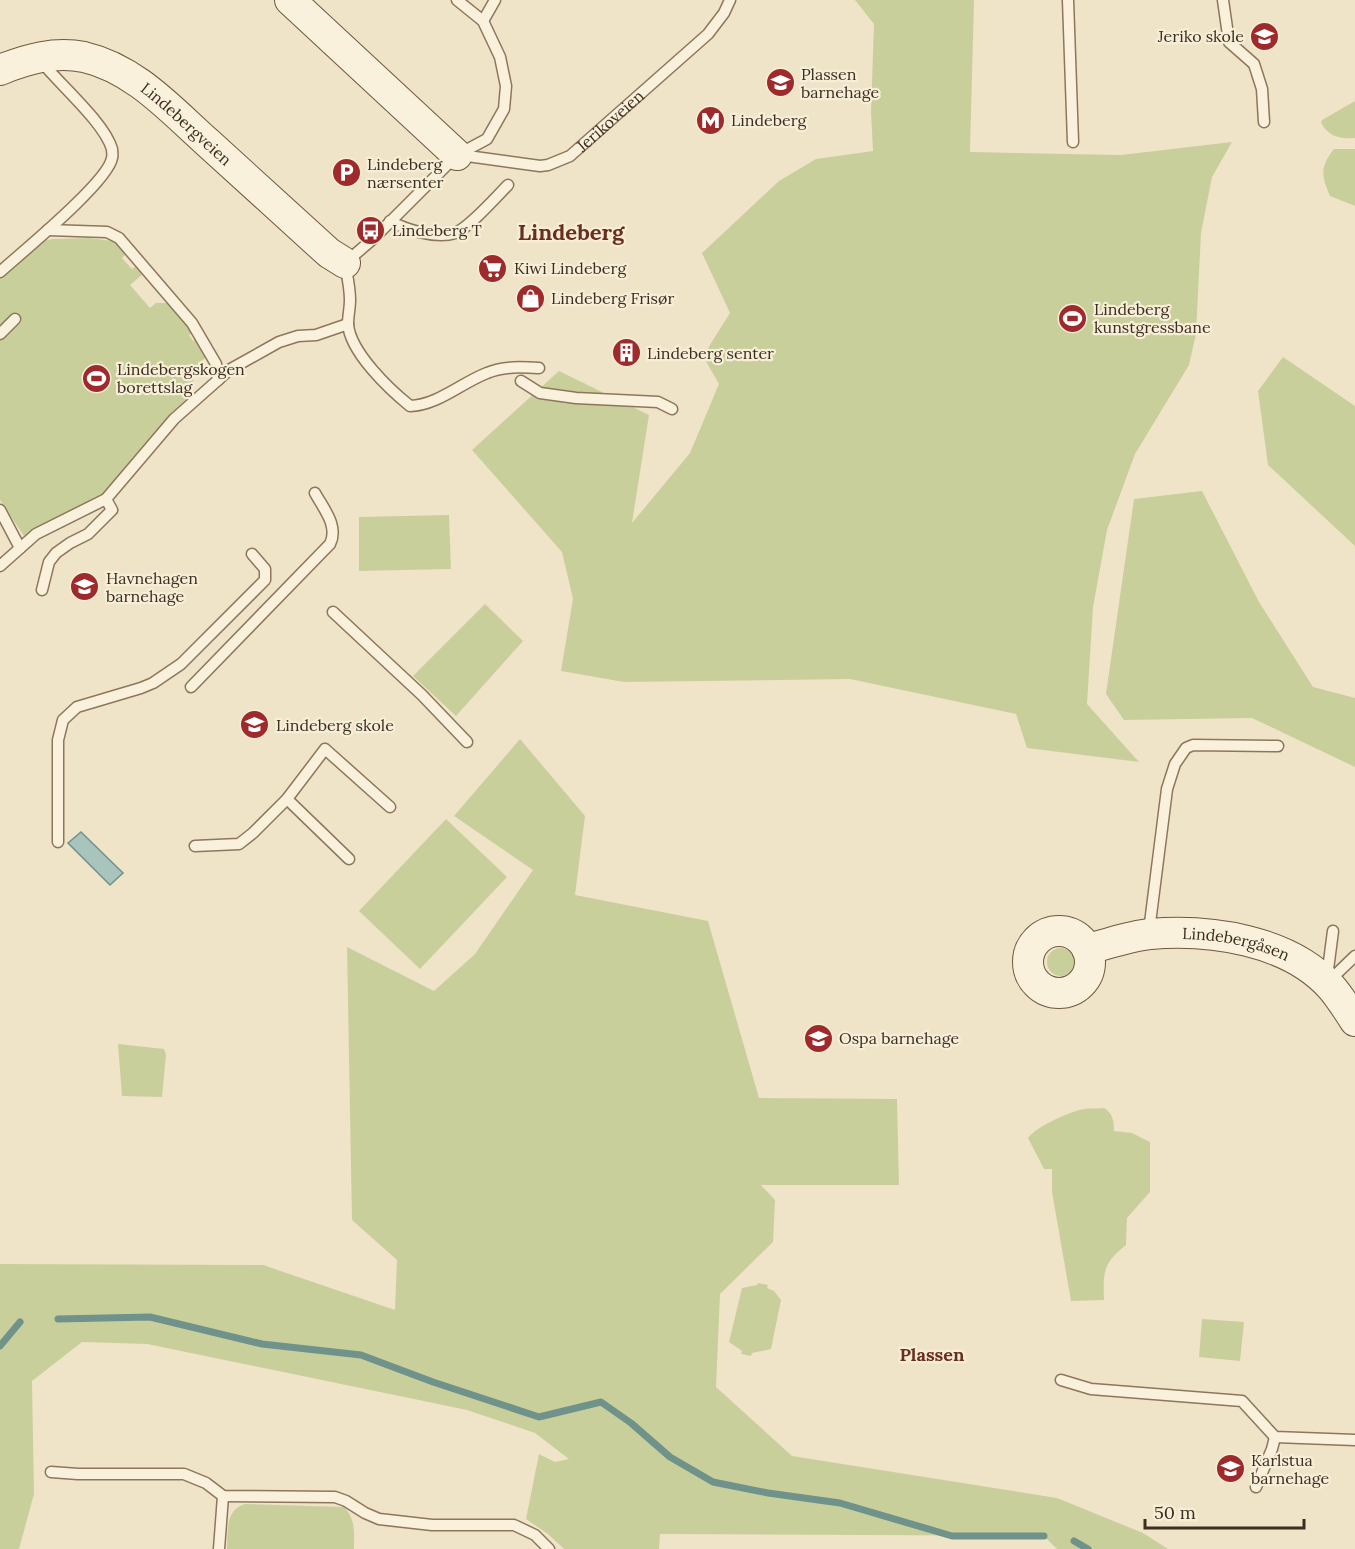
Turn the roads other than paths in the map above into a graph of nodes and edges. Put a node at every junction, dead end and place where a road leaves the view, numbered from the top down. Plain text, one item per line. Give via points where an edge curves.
1 (457, 0) edge
2 (495, 0) edge
3 (730, 0) edge
4 (1068, 0) edge
5 (1223, 0) edge
6 (292, 9) edge
7 (483, 21) junction
8 (37, 57) junction
9 (0, 70) edge
10 (1264, 122) dead end
11 (1073, 142) dead end
12 (457, 155) junction
13 (508, 185) dead end
14 (390, 221) junction
15 (48, 230) junction
16 (345, 263) junction
17 (0, 272) edge
18 (15, 319) dead end
19 (348, 324) junction
20 (0, 334) edge
21 (538, 368) dead end
22 (218, 380) junction
23 (521, 381) dead end
24 (672, 409) dead end
25 (315, 493) dead end
26 (106, 499) junction
27 (0, 510) edge
28 (21, 548) junction
29 (252, 554) dead end
30 (0, 566) edge
31 (42, 590) dead end
32 (333, 612) dead end
33 (191, 687) dead end
34 (467, 742) dead end
35 (1278, 747) dead end
36 (287, 799) junction
37 (390, 807) dead end
38 (58, 842) dead end
39 (195, 846) dead end
40 (349, 859) dead end
41 (1333, 931) dead end
42 (1149, 934) junction
43 (1088, 949) dead end
44 (1355, 956) edge
45 (1326, 983) junction
46 (1355, 1020) edge
47 (1061, 1380) dead end
48 (1275, 1437) junction
49 (1355, 1440) edge
50 (51, 1472) dead end
51 (1256, 1487) dead end
52 (223, 1496) junction
53 (219, 1549) edge
54 (549, 1549) edge

1 - 7 lane
2 - 7 lane
3 - 12 lane, Jerikoveien via 708,34 570,156 540,166
4 - 11 lane
5 - 10 lane via 1229,42 1254,64 1262,89
6 - 12 street via 337,54
7 - 12 lane via 502,64 506,86 504,109 487,139
8 - 9 street, Lindebergveien
8 - 15 lane via 89,114 112,148 106,170
8 - 16 street, Lindebergveien via 83,57 124,72 168,106 329,253
12 - 14 lane
13 - 14 lane via 457,232 414,231
14 - 16 lane
15 - 17 lane
15 - 22 lane via 107,232 119,237 192,323 216,363
16 - 19 lane via 350,300
18 - 20 lane
19 - 21 lane via 353,342 374,370 410,406 423,406 489,372
19 - 22 lane via 279,342
22 - 26 lane via 174,419
23 - 24 lane via 540,393 657,402
25 - 33 lane via 331,522 330,544
26 - 28 lane via 36,534
26 - 31 lane via 112,510 88,534 56,553
27 - 28 lane
28 - 30 lane
29 - 38 lane via 265,569 264,580 188,659 153,683 77,707 63,720 58,740
32 - 34 lane
35 - 42 lane via 1186,748 1175,764 1167,789
36 - 37 lane via 325,749
36 - 39 lane via 239,844
36 - 40 lane
41 - 45 lane
42 - 43 street, Lindebergåsen
42 - 45 street, Lindebergåsen via 1251,941 1305,964
44 - 45 lane
45 - 46 street, Lindebergåsen
47 - 48 lane via 1091,1389 1242,1401
48 - 49 lane
48 - 51 lane
50 - 52 lane via 184,1474
52 - 53 lane
52 - 54 lane via 335,1497 379,1519 432,1525 514,1525 535,1535

